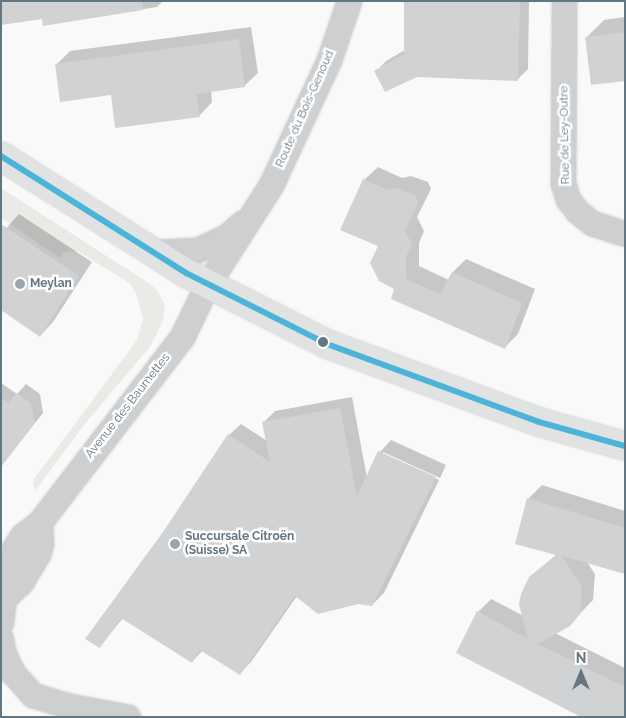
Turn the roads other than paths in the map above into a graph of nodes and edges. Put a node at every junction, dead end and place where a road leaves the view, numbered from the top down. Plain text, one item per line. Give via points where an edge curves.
1 (349, 1) edge
2 (564, 1) edge
3 (1, 156) edge
4 (253, 213) junction
5 (625, 234) edge
6 (154, 252) junction
7 (207, 285) junction
8 (625, 446) edge
9 (1, 622) edge
10 (1, 639) edge
11 (128, 717) edge

1 - 4 street, Route du Bois-Genoud via 329,60 271,185
2 - 5 street, Rue de Ley-Outre via 563,183 568,199 577,211 592,223
3 - 6 main road
4 - 6 street, Route du Bois-Genoud via 227,236 197,250
4 - 7 street, Route du Bois-Genoud
6 - 7 main road
7 - 8 main road via 327,344 539,422
7 - 9 street, Avenue des Baumettes via 182,337 40,522 22,536 15,547 9,560
10 - 11 street via 13,673 33,694 65,705

